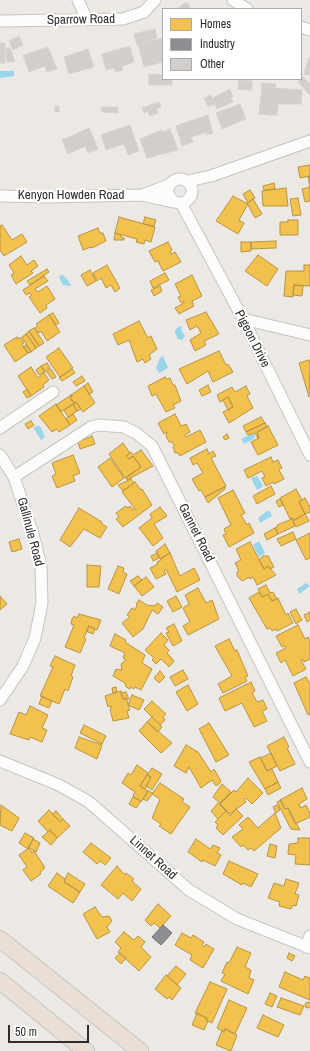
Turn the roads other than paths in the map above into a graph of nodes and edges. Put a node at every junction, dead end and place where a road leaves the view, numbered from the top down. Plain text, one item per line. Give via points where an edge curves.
1 (78, 0) edge
2 (155, 0) edge
3 (233, 0) edge
4 (245, 8) edge
5 (88, 20) junction
6 (0, 21) edge
7 (310, 141) edge
8 (210, 176) junction
9 (188, 181) junction
10 (169, 185) junction
11 (141, 195) junction
12 (0, 196) edge
13 (184, 200) junction
14 (243, 319) junction
15 (310, 335) edge
16 (53, 392) dead end
17 (0, 428) edge
18 (0, 455) edge
19 (310, 455) edge
20 (4, 469) edge
21 (14, 477) junction
22 (0, 700) edge
23 (0, 761) edge
24 (310, 762) edge
25 (310, 936) edge
26 (0, 939) edge
27 (308, 948) edge
28 (0, 981) edge
29 (86, 1051) edge
30 (140, 1051) edge

1 - 5 street
2 - 5 street, Sparrow Road via 144,12 136,16
3 - 4 street
5 - 6 street, Sparrow Road
7 - 8 street
8 - 9 street
8 - 13 street
9 - 10 street via 175,179
9 - 13 street via 192,188
10 - 11 street, Kenyon Howden Road
10 - 13 street via 168,194
11 - 12 street, Kenyon Howden Road
11 - 13 street, Kenyon Howden Road
13 - 14 street, Pigeon Drive via 193,224
14 - 15 street
14 - 19 street, Pigeon Drive
16 - 17 street
18 - 20 street, Gallinule Road
20 - 21 street, Gallinule Road
21 - 22 street, Gallinule Road via 34,534 41,566 42,603 35,638 23,666
21 - 24 street, Gannet Road via 98,425 124,427 152,446
23 - 27 street, Linnet Road via 59,784 89,802 195,894 237,919
25 - 27 street
26 - 30 highway
28 - 29 highway

